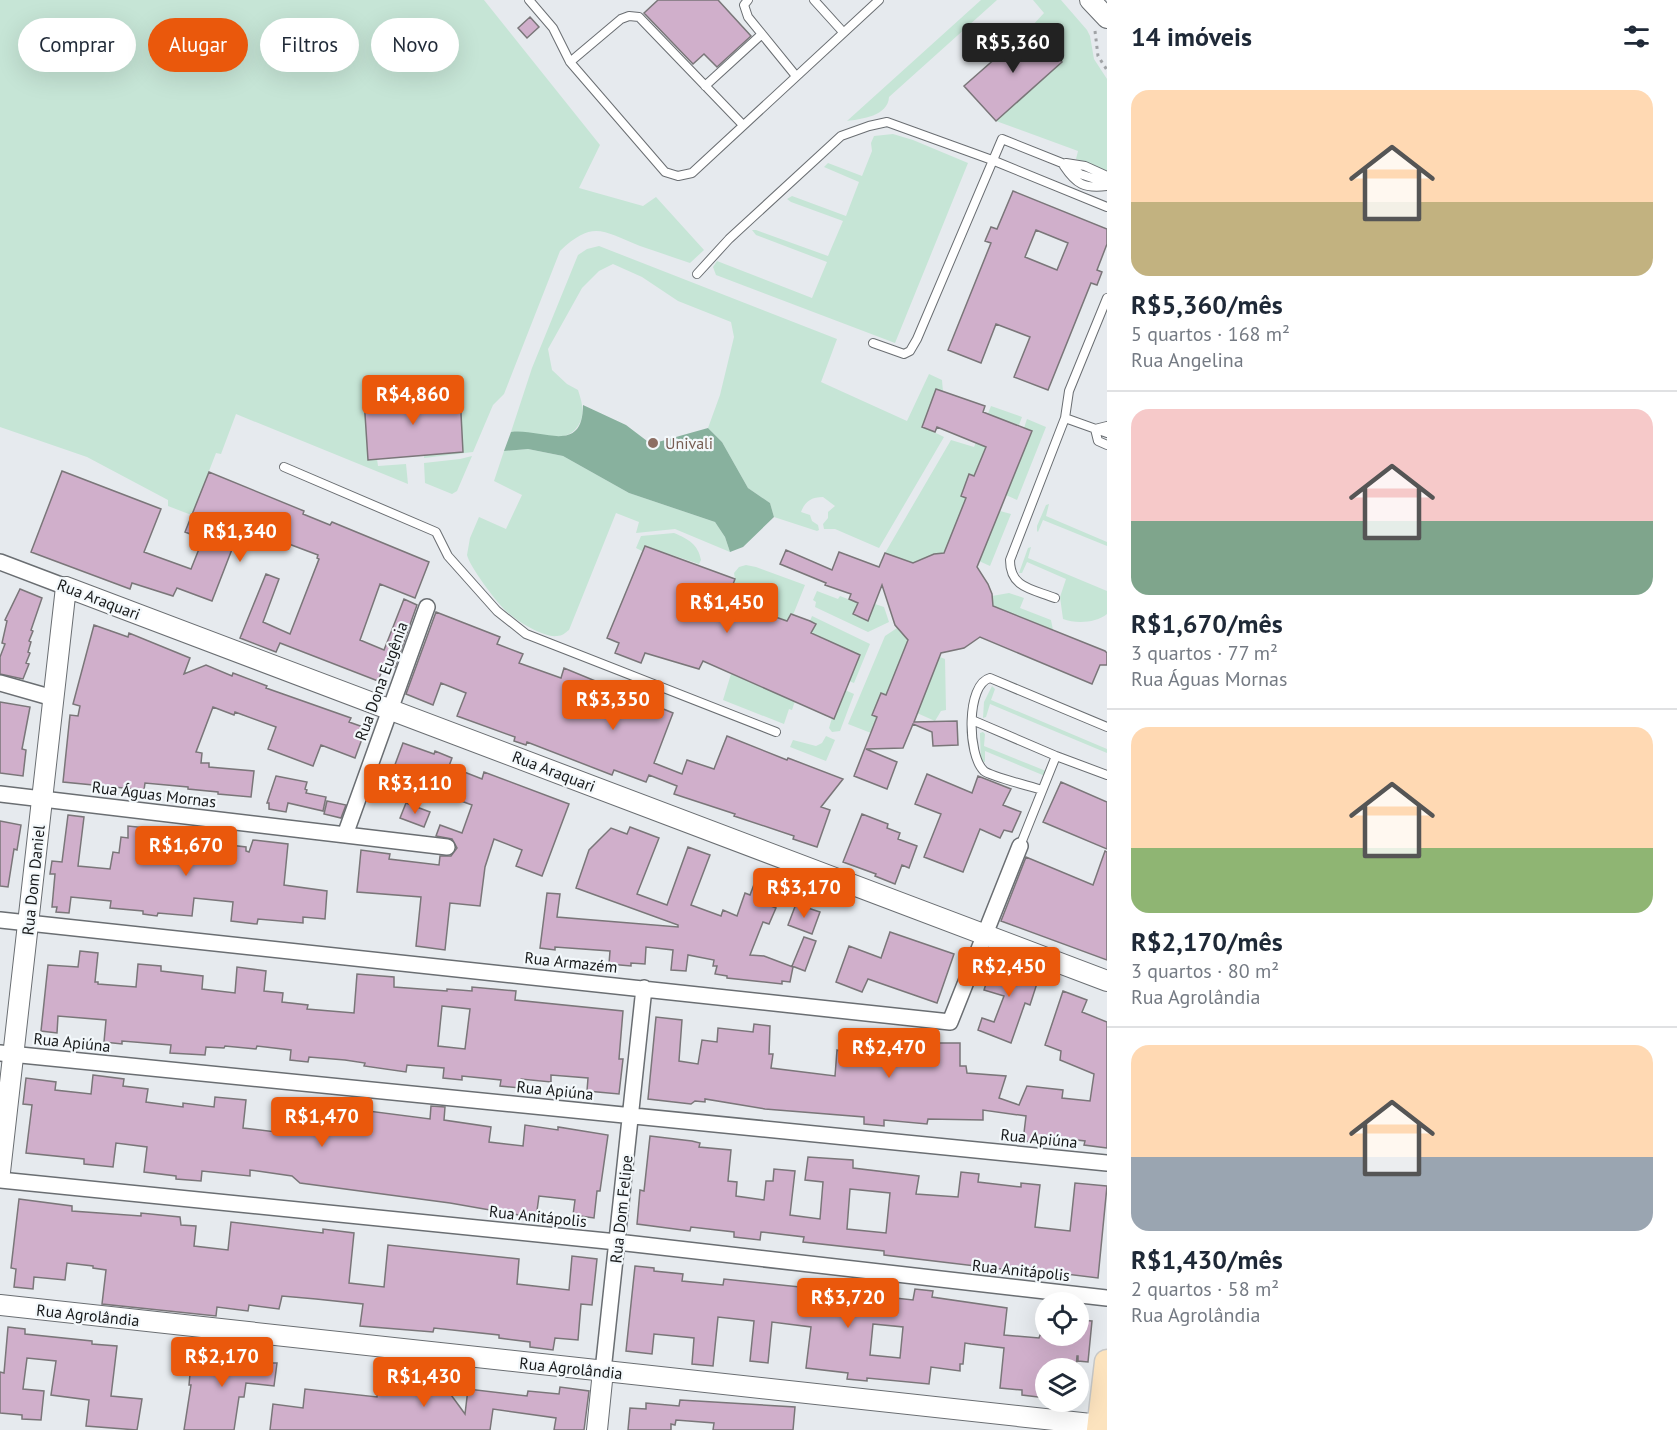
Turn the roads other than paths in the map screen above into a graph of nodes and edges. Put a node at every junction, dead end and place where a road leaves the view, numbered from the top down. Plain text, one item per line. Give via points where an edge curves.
1 (529, 0) edge
2 (748, 0) edge
3 (814, 0) edge
4 (879, 0) edge
5 (1090, 0) edge
6 (1101, 24) edge
7 (843, 32) junction
8 (762, 34) junction
9 (570, 62) junction
10 (796, 76) junction
11 (705, 86) junction
12 (743, 125) junction
13 (992, 160) junction
14 (1062, 163) junction
15 (1107, 176) edge
16 (1107, 184) edge
17 (1107, 207) edge
18 (697, 274) dead end
19 (1107, 298) edge
20 (873, 343) dead end
21 (1065, 418) junction
22 (1107, 426) edge
23 (1095, 429) junction
24 (1107, 433) edge
25 (1107, 445) edge
26 (284, 467) dead end
27 (0, 562) edge
28 (66, 586) junction
29 (1054, 598) dead end
30 (427, 608) dead end
31 (0, 683) edge
32 (53, 698) junction
33 (390, 709) junction
34 (972, 720) junction
35 (1107, 727) edge
36 (776, 732) dead end
37 (1056, 756) junction
38 (1107, 775) edge
39 (1042, 790) junction
40 (0, 794) edge
41 (42, 799) junction
42 (345, 835) junction
43 (1020, 846) joint
44 (447, 847) dead end
45 (0, 920) edge
46 (28, 922) junction
47 (985, 935) junction
48 (1107, 981) edge
49 (644, 988) junction
50 (7, 1053) edge
51 (630, 1115) junction
52 (1107, 1163) edge
53 (0, 1172) edge
54 (0, 1180) edge
55 (617, 1242) junction
56 (1107, 1298) edge
57 (0, 1305) edge
58 (1107, 1362) edge
59 (603, 1371) junction
60 (1102, 1427) edge
61 (597, 1430) edge

1 - 9 lane via 553,28
2 - 8 lane via 744,5 748,17
3 - 7 lane
4 - 7 lane
5 - 6 street
7 - 10 lane
8 - 10 lane
8 - 11 lane
9 - 11 lane via 621,19 639,17
9 - 12 lane via 664,172 678,176 692,173
10 - 12 lane
11 - 12 lane
13 - 14 lane via 1002,139
13 - 17 lane
13 - 18 lane via 887,122 841,136 729,239
13 - 20 lane via 910,351 904,354
14 - 15 lane via 1085,166
14 - 16 lane
19 - 21 lane via 1069,391
21 - 23 lane
21 - 29 lane via 1010,560 1010,573 1018,583
22 - 23 lane
23 - 24 lane
23 - 25 lane via 1098,441
26 - 36 lane via 436,532 448,556 497,611 526,634
27 - 28 street, Rua Araquari
28 - 32 street, Rua Dom Daniel
28 - 33 street, Rua Araquari
30 - 33 street, Rua Dona Eugênia
31 - 32 street
32 - 41 street, Rua Dom Daniel
33 - 42 street, Rua Dona Eugênia
33 - 47 street, Rua Araquari
34 - 35 lane via 980,684 990,678
34 - 37 lane
34 - 39 lane via 976,760 985,772
37 - 38 lane
37 - 39 lane
39 - 43 lane
40 - 41 street, Rua Águas Mornas
41 - 42 street, Rua Águas Mornas
41 - 46 street, Rua Dom Daniel
42 - 44 street, Rua Águas Mornas
43 - 47 street, Rua Armazém
45 - 46 street, Rua Armazém
46 - 49 street, Rua Armazém
46 - 50 street, Rua Dom Daniel
47 - 48 street, Rua Araquari
47 - 49 street, Rua Armazém via 950,1022
49 - 51 street, Rua Dom Felipe
50 - 51 street, Rua Apiúna
50 - 53 street, Rua Dom Daniel
51 - 52 street, Rua Apiúna
51 - 55 street, Rua Dom Felipe
54 - 55 street, Rua Anitápolis
55 - 56 street, Rua Anitápolis
55 - 59 street, Rua Dom Felipe
57 - 59 street, Rua Agrolândia
58 - 60 main road
59 - 60 street, Rua Agrolândia
59 - 61 street, Rua Dom Felipe

